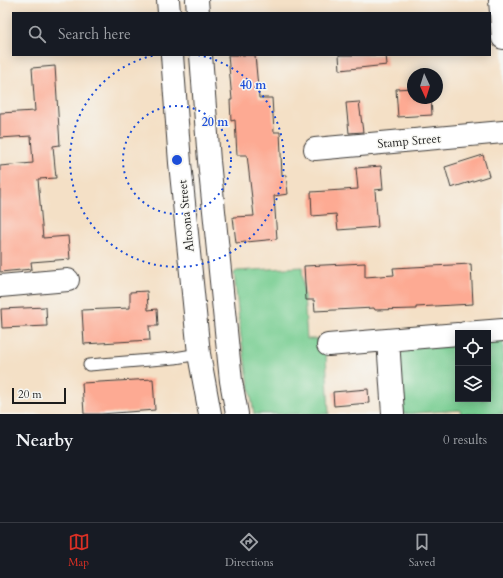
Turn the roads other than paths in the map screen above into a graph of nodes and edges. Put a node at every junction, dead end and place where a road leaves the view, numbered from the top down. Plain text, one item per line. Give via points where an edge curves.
1 (168, 0) edge
2 (197, 0) edge
3 (500, 0) edge
4 (169, 12) edge
5 (198, 12) edge
6 (503, 38) edge
7 (172, 56) edge
8 (201, 56) edge
9 (503, 132) edge
10 (315, 149) dead end
11 (68, 280) dead end
12 (0, 286) edge
13 (503, 330) edge
14 (491, 331) edge
15 (455, 334) edge
16 (388, 340) junction
17 (328, 345) dead end
18 (198, 354) junction
19 (89, 365) dead end
20 (210, 414) edge
21 (237, 414) edge
22 (393, 414) edge

1 - 4 main road
2 - 5 main road
3 - 6 main road
7 - 18 main road, Altoona Street
8 - 21 main road via 231,381
9 - 10 main road, Stamp Street
11 - 12 main road
13 - 14 main road
15 - 16 main road
16 - 17 main road
16 - 22 main road
18 - 19 lane
18 - 20 main road, Altoona Street

